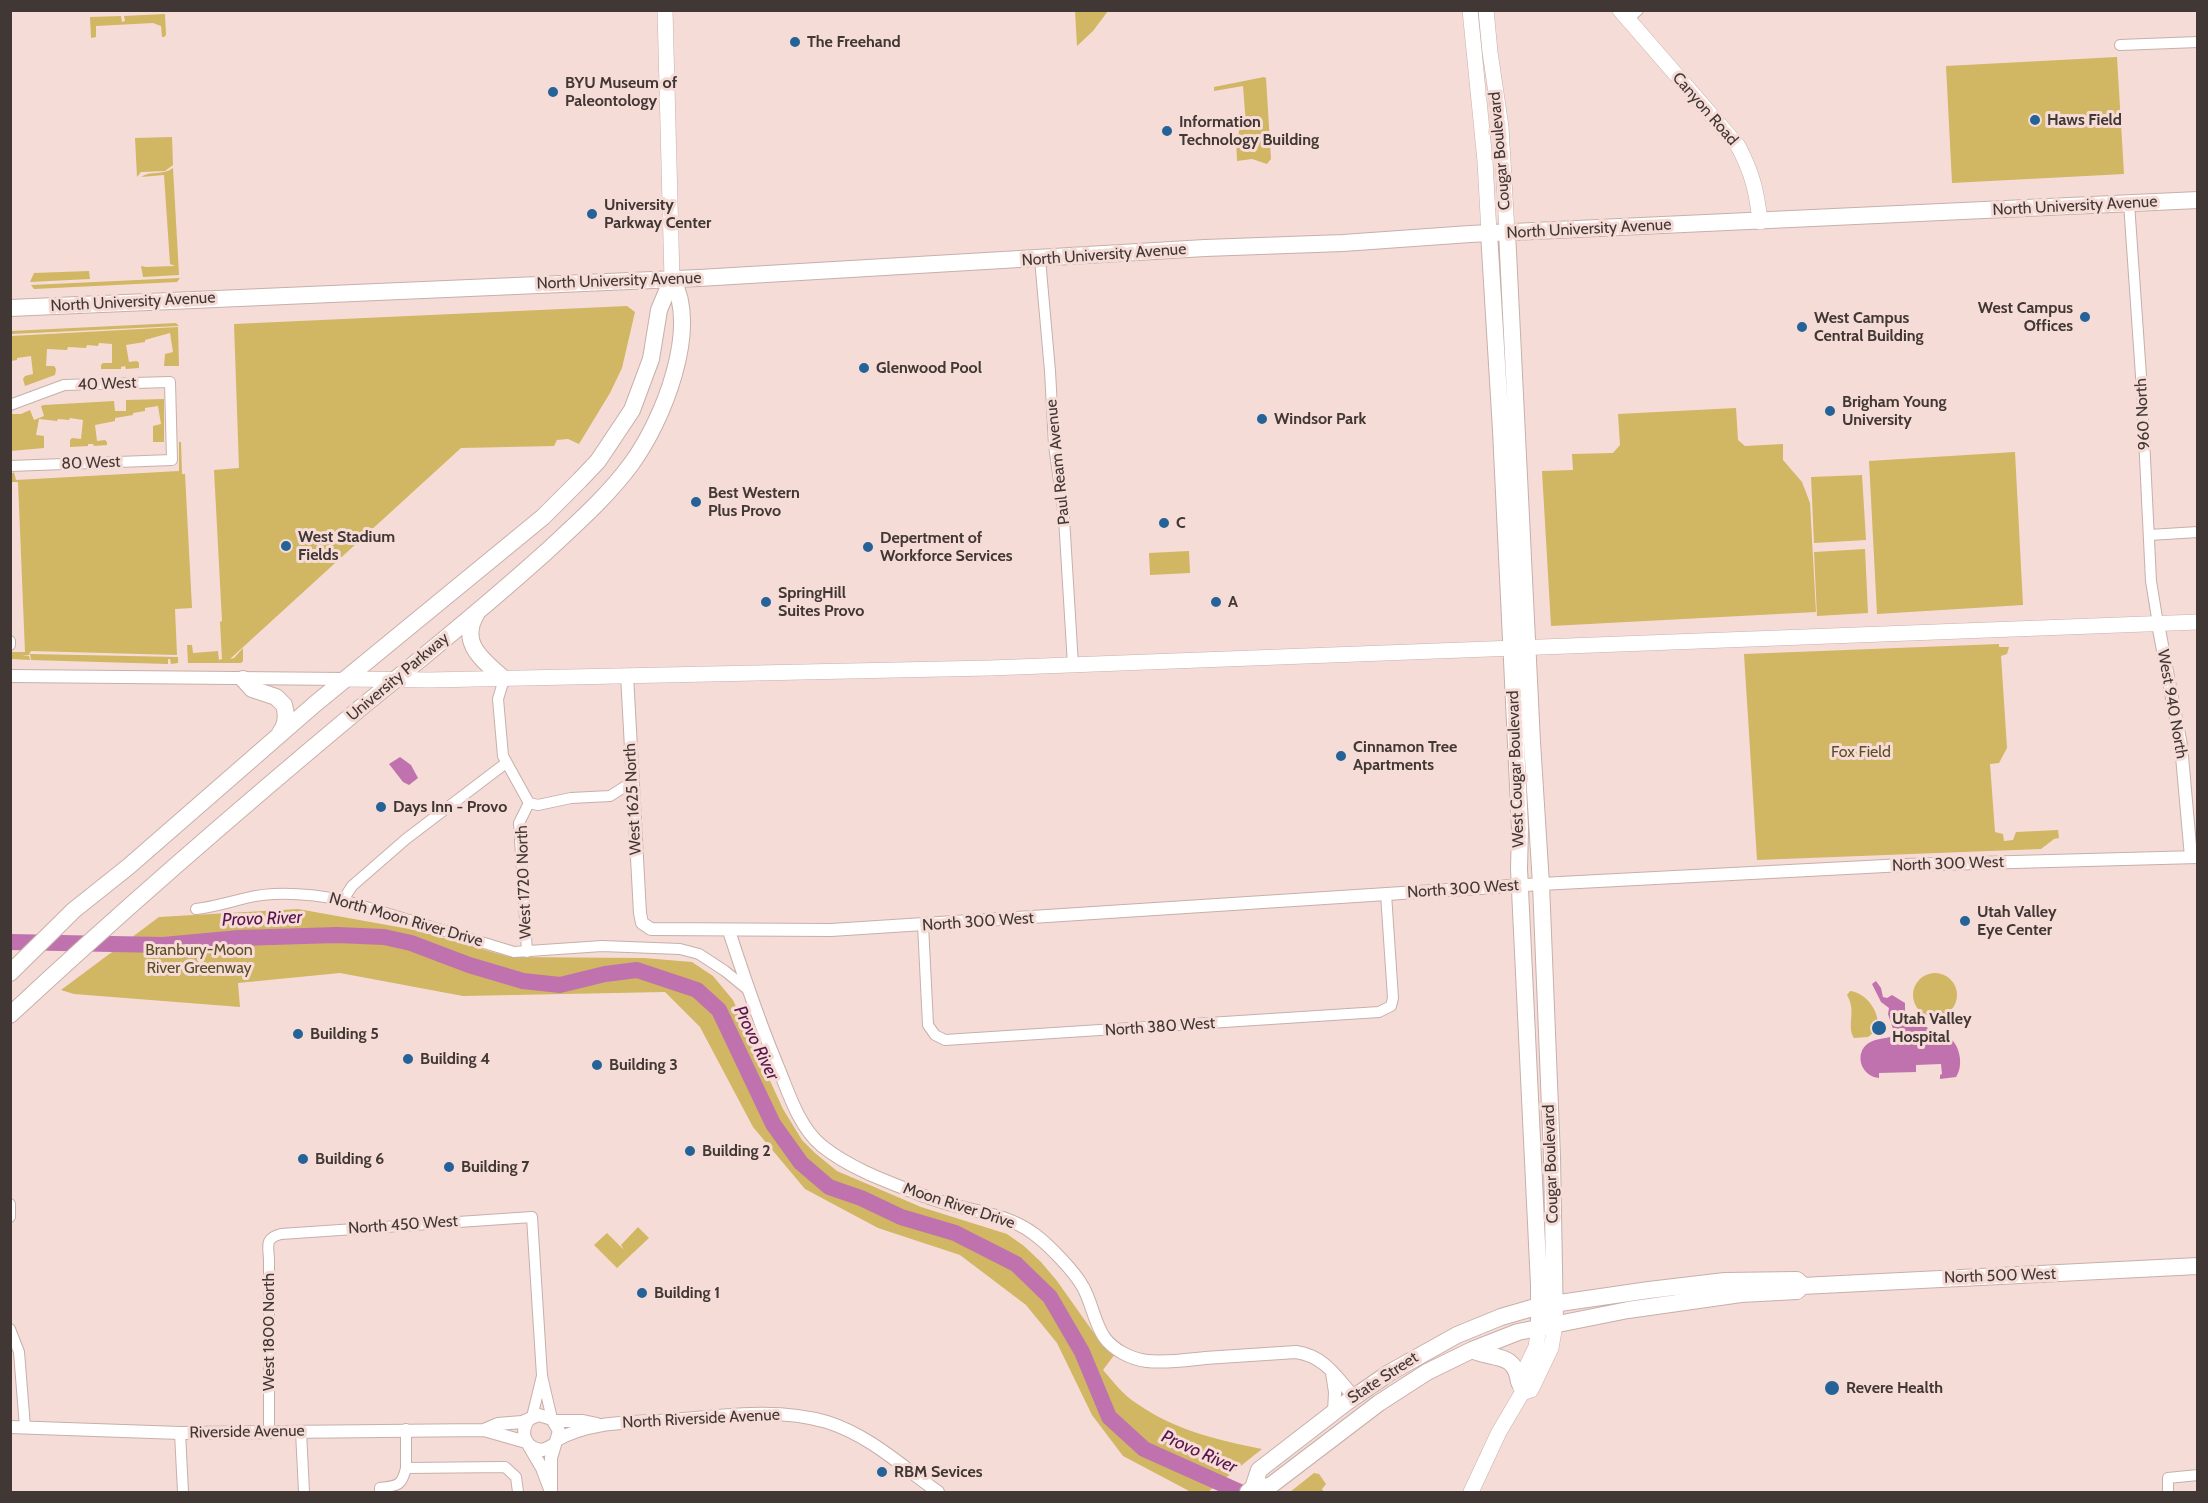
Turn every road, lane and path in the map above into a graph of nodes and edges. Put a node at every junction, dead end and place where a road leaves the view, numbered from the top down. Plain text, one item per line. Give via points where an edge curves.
1 (665, 10) edge
2 (1470, 10) edge
3 (1486, 10) edge
4 (1628, 13) edge
5 (2198, 42) edge
6 (2120, 45) dead end
7 (2198, 200) edge
8 (2129, 203) junction
9 (1760, 222) junction
10 (1507, 232) junction
11 (1489, 233) junction
12 (1040, 259) junction
13 (672, 279) junction
14 (10, 308) edge
15 (1514, 384) joint
16 (10, 405) edge
17 (1501, 430) joint
18 (172, 460) joint
19 (10, 466) edge
20 (2198, 532) edge
21 (2149, 535) junction
22 (480, 610) junction
23 (2198, 622) edge
24 (2158, 624) junction
25 (1526, 648) junction
26 (1073, 665) junction
27 (627, 675) junction
28 (10, 676) edge
29 (243, 679) junction
30 (504, 679) junction
31 (347, 680) junction
32 (395, 680) junction
33 (277, 736) junction
34 (506, 763) junction
35 (632, 782) junction
36 (530, 803) junction
37 (2194, 857) edge
38 (1541, 884) junction
39 (1520, 885) junction
40 (1386, 894) junction
41 (343, 900) junction
42 (196, 909) dead end
43 (642, 923) joint
44 (922, 925) junction
45 (729, 931) junction
46 (527, 952) junction
47 (10, 973) edge
48 (747, 989) junction
49 (1545, 1003) joint
50 (10, 1015) edge
51 (1530, 1108) joint
52 (10, 1204) edge
53 (10, 1217) edge
54 (274, 1236) joint
55 (2198, 1266) edge
56 (1802, 1286) junction
57 (1547, 1305) junction
58 (1547, 1326) junction
59 (10, 1329) edge
60 (1472, 1350) junction
61 (1332, 1371) junction
62 (542, 1376) junction
63 (1521, 1387) junction
64 (1354, 1397) junction
65 (1334, 1412) junction
66 (531, 1418) junction
67 (554, 1420) junction
68 (598, 1425) junction
69 (10, 1427) edge
70 (25, 1427) junction
71 (1347, 1427) junction
72 (406, 1429) junction
73 (484, 1430) junction
74 (301, 1431) junction
75 (268, 1432) junction
76 (180, 1433) junction
77 (556, 1442) junction
78 (528, 1444) junction
79 (406, 1468) junction
80 (2198, 1475) edge
81 (1250, 1490) edge
82 (551, 1491) edge
83 (183, 1492) edge
84 (304, 1492) edge
85 (380, 1492) edge
86 (518, 1492) edge
87 (938, 1492) edge
88 (1471, 1492) edge
89 (2168, 1492) edge

1 - 13 main road, University Parkway
2 - 11 main road, Cougar Boulevard
3 - 10 main road, Cougar Boulevard via 1501,128
4 - 9 main road, Canyon Road via 1738,146 1750,168
5 - 6 street
7 - 8 main road, North University Avenue
8 - 9 main road, North University Avenue
8 - 21 street, 960 North
9 - 10 main road, North University Avenue
10 - 11 main road, North University Avenue
10 - 15 main road, Cougar Boulevard
11 - 12 main road, North University Avenue
11 - 17 main road, Cougar Boulevard
12 - 13 main road, North University Avenue
12 - 26 street, Paul Ream Avenue
13 - 14 main road, North University Avenue
13 - 22 main road, University Parkway via 681,297 679,351 658,416 641,448 620,478 584,516
13 - 31 main road, University Parkway via 659,310 651,360 639,392 598,461 543,517
15 - 25 main road, West Cougar Boulevard
16 - 18 street, 40 West via 64,385 170,382
17 - 25 main road, West Cougar Boulevard
18 - 19 street, 80 West
20 - 21 street
21 - 24 street, 960 North
22 - 30 main road via 471,627 472,645
22 - 32 main road, University Parkway
23 - 24 main road
24 - 25 main road
24 - 37 street, West 940 North via 2181,745
25 - 26 main road
25 - 38 main road, West Cougar Boulevard
25 - 39 main road, West Cougar Boulevard
26 - 27 main road
27 - 30 main road
27 - 35 street, West 1625 North
28 - 29 street
29 - 31 street
29 - 33 main road via 252,689 276,697 284,705 284,728
30 - 32 main road
30 - 34 street, West 1720 North via 498,700
31 - 32 main road
31 - 33 main road, University Parkway
32 - 50 main road, University Parkway via 267,787
33 - 47 main road, University Parkway via 74,910
34 - 36 street, West 1720 North
34 - 41 street via 406,839 352,885
35 - 36 street via 610,796
35 - 43 street, West 1625 North
36 - 46 street, West 1720 North via 519,824
37 - 38 street, North 300 West
38 - 39 street, North 300 West
38 - 49 main road, West Cougar Boulevard
39 - 40 street, North 300 West
39 - 51 main road, West Cougar Boulevard
40 - 44 street, North 300 West
40 - 44 street, North 380 West via 1393,988 1391,1006 1379,1012 951,1041 940,1039 930,1030 927,1018
41 - 42 street, North Moon River Drive via 275,894
41 - 46 street, North Moon River Drive via 514,952
43 - 45 street, North 300 West via 651,929
44 - 45 street, North 300 West
45 - 48 street
46 - 48 street, North Moon River Drive via 602,946 680,949 699,954
48 - 61 street, Moon River Drive via 792,1102 820,1144 843,1161 890,1183 935,1201 1004,1219 1035,1234 1083,1287 1105,1338 1117,1350 1145,1361 1296,1352 1323,1361
49 - 57 main road, Cougar Boulevard
51 - 57 main road, Cougar Boulevard
52 - 53 street
54 - 62 street, North 450 West via 532,1217
54 - 75 street, West 1800 North via 267,1243
55 - 56 main road, North 500 West
56 - 57 main road, North 500 West via 1797,1280 1725,1281
56 - 58 main road, North 500 West via 1797,1291 1741,1294
57 - 58 main road, Cougar Boulevard
57 - 64 main road, State Street via 1501,1317 1457,1335
58 - 60 main road, State Street via 1518,1332
58 - 63 main road
59 - 70 street via 19,1352
60 - 63 main road via 1506,1358 1515,1368
60 - 71 main road, State Street via 1427,1372
61 - 64 street, Moon River Drive
61 - 65 street
62 - 66 street
62 - 67 street
63 - 88 main road
64 - 65 main road, State Street
64 - 71 main road
65 - 81 main road, State Street via 1259,1470
66 - 67 street via 541,1415
66 - 73 street, Riverside Avenue
66 - 78 street via 524,1431
67 - 68 street, North Riverside Avenue
67 - 77 street via 559,1431
68 - 77 street, North Riverside Avenue
68 - 87 street, North Riverside Avenue via 759,1414 803,1416 866,1440
69 - 70 street, Riverside Avenue
70 - 76 street, Riverside Avenue
71 - 81 main road, State Street via 1269,1486
72 - 73 street, Riverside Avenue
72 - 74 street, Riverside Avenue
72 - 79 street
73 - 78 street, Riverside Avenue
74 - 75 street, Riverside Avenue
74 - 84 street
75 - 76 street, Riverside Avenue
76 - 83 street
77 - 78 street via 543,1450
77 - 82 street via 551,1458
78 - 82 street
79 - 85 street via 399,1484 380,1488
79 - 86 street via 505,1467 516,1477
80 - 89 street via 2168,1478

